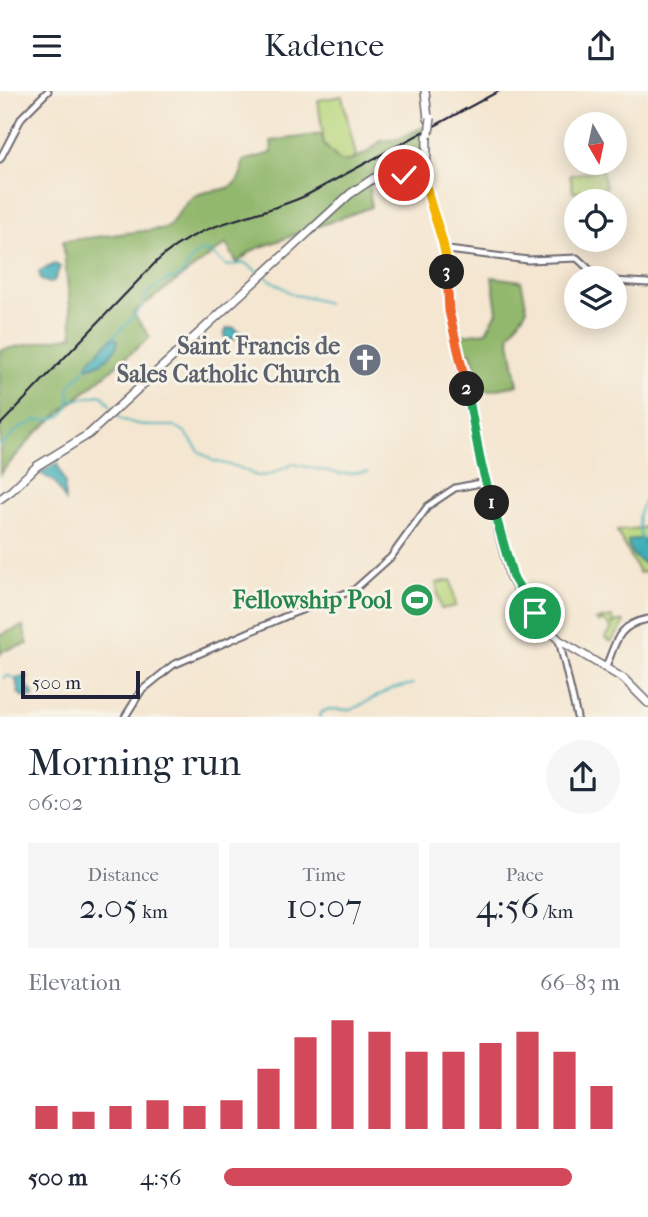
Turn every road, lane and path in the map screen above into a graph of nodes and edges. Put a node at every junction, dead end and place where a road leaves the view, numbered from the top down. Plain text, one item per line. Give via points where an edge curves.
1 (48, 91) edge
2 (427, 91) edge
3 (0, 159) edge
4 (427, 168) junction
5 (448, 250) junction
6 (586, 266) edge
7 (627, 282) edge
8 (648, 283) edge
9 (486, 482) junction
10 (0, 499) edge
11 (648, 619) edge
12 (559, 643) junction
13 (606, 667) junction
14 (648, 703) edge
15 (125, 716) edge
16 (577, 716) edge

1 - 3 street via 22,117
2 - 4 main road, bridge
4 - 5 main road via 431,200
4 - 9 main road via 426,191 445,249 449,311
4 - 10 main road via 374,179 338,203 83,439 37,466
5 - 6 street via 529,260 577,258
5 - 9 main road via 452,311
7 - 8 street
9 - 12 main road via 516,583
9 - 15 street via 455,488 428,506 391,557 354,590 173,665 141,691
11 - 13 street via 622,631
12 - 13 main road
12 - 16 street
13 - 14 main road

